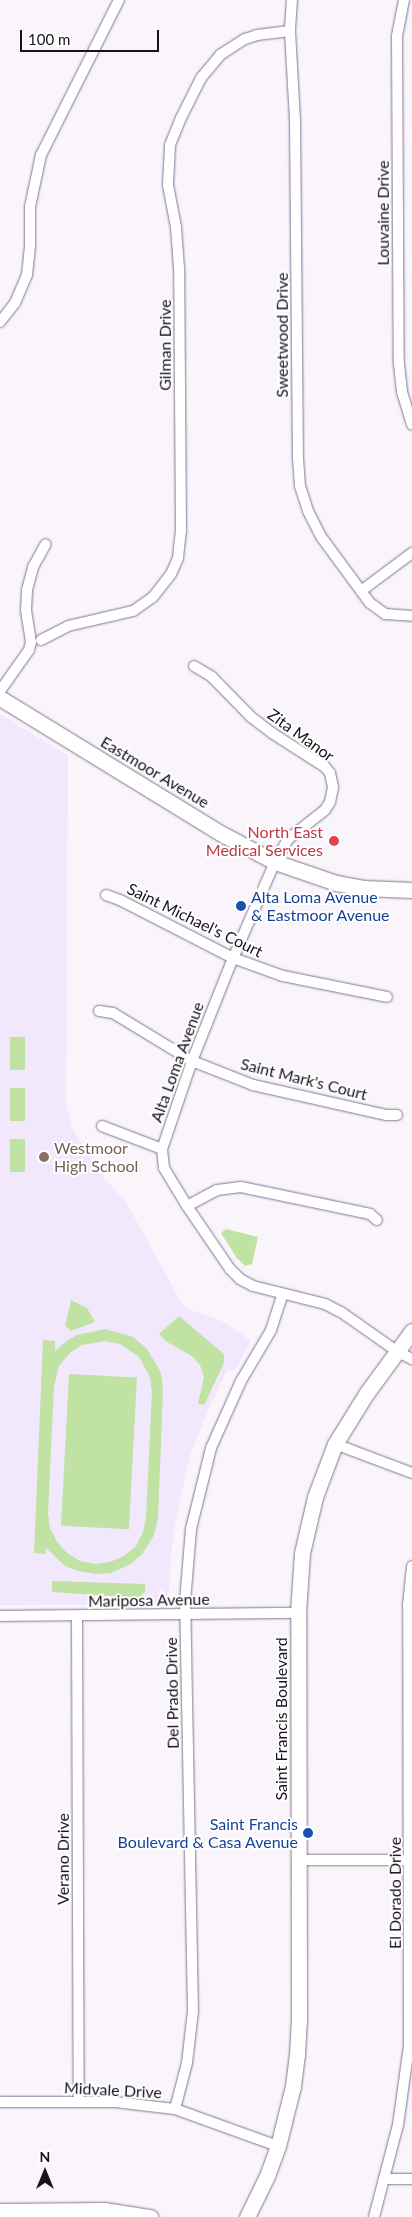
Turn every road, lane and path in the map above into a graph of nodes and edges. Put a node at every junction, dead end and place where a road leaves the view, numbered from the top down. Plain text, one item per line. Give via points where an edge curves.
1 (119, 0) edge
2 (292, 0) edge
3 (404, 0) edge
4 (290, 31) junction
5 (0, 322) edge
6 (412, 425) edge
7 (46, 544) dead end
8 (412, 553) edge
9 (361, 591) junction
10 (412, 616) edge
11 (36, 641) junction
12 (194, 666) dead end
13 (0, 691) edge
14 (0, 698) edge
15 (275, 862) junction
16 (412, 890) edge
17 (106, 895) dead end
18 (233, 958) junction
19 (387, 997) dead end
20 (99, 1011) dead end
21 (192, 1061) junction
22 (397, 1115) dead end
23 (102, 1126) dead end
24 (162, 1149) junction
25 (187, 1206) junction
26 (377, 1220) dead end
27 (283, 1294) junction
28 (412, 1331) edge
29 (398, 1352) junction
30 (412, 1359) edge
31 (335, 1444) junction
32 (412, 1473) edge
33 (412, 1566) edge
34 (298, 1613) junction
35 (185, 1615) junction
36 (0, 1616) edge
37 (77, 1616) junction
38 (411, 1794) edge
39 (299, 1860) junction
40 (410, 1860) junction
41 (409, 2072) edge
42 (0, 2102) edge
43 (79, 2102) junction
44 (175, 2109) junction
45 (278, 2146) junction
46 (384, 2179) junction
47 (412, 2179) edge
48 (0, 2211) edge
49 (150, 2217) edge
50 (247, 2217) edge
51 (374, 2217) edge

1 - 5 street via 41,155 30,207 27,275 15,303
2 - 4 street, Sweetwood Drive
3 - 6 street, Louvaine Drive via 397,36 400,364 402,392
4 - 9 street, Sweetwood Drive via 295,120 300,479 303,498 314,524
4 - 11 street, Gilman Drive via 251,37 232,45 220,55 201,78 170,145 168,185 179,268 181,531 178,558 171,574 153,597 133,611 68,626
7 - 11 street via 33,568 27,590 26,610
8 - 9 street
9 - 10 street, Sweetwood Drive via 385,614
11 - 13 street
12 - 15 street, Zita Manor via 212,677 272,733 325,767 332,780 333,794 325,810 288,839
14 - 15 street, Eastmoor Avenue via 224,835
15 - 16 street, Eastmoor Avenue via 336,883
15 - 18 street, Alta Loma Avenue
17 - 18 street, Saint Michael's Court
18 - 19 street, Saint Michael's Court via 283,976
18 - 21 street, Alta Loma Avenue
20 - 21 street, Saint Mark's Court via 113,1013
21 - 22 street, Saint Mark's Court via 253,1085 386,1116
21 - 24 street, Alta Loma Avenue
23 - 24 street
24 - 25 street, Alta Loma Avenue via 164,1168
25 - 26 street via 217,1190 241,1187 370,1214
25 - 27 street, Alta Loma Avenue via 240,1279
27 - 29 street, Alta Loma Avenue via 325,1304 341,1312
27 - 35 street, Del Prado Drive via 271,1330 241,1381 211,1448 191,1529
28 - 29 street, Saint Francis Boulevard
29 - 30 street, Alta Loma Avenue
29 - 31 street, Saint Francis Boulevard via 366,1394
31 - 32 street
31 - 34 street, Saint Francis Boulevard via 307,1526
33 - 38 street, El Dorado Drive via 408,1605
34 - 35 street, Mariposa Avenue
34 - 39 street, Saint Francis Boulevard
35 - 37 street, Mariposa Avenue
35 - 44 street, Del Prado Drive via 194,2011 187,2063
36 - 37 street, Mariposa Avenue
37 - 43 street, Verano Drive
38 - 40 street, El Dorado Drive
39 - 40 street
39 - 45 street, Saint Francis Boulevard via 297,2055 292,2094
40 - 41 street, El Dorado Drive
41 - 46 street, El Dorado Drive
42 - 43 street, Midvale Drive
43 - 44 street, Midvale Drive via 115,2102
44 - 45 street, Midvale Drive
45 - 50 street, Saint Francis Boulevard via 268,2176
46 - 47 street
46 - 51 street, El Dorado Drive
48 - 49 street via 104,2210

